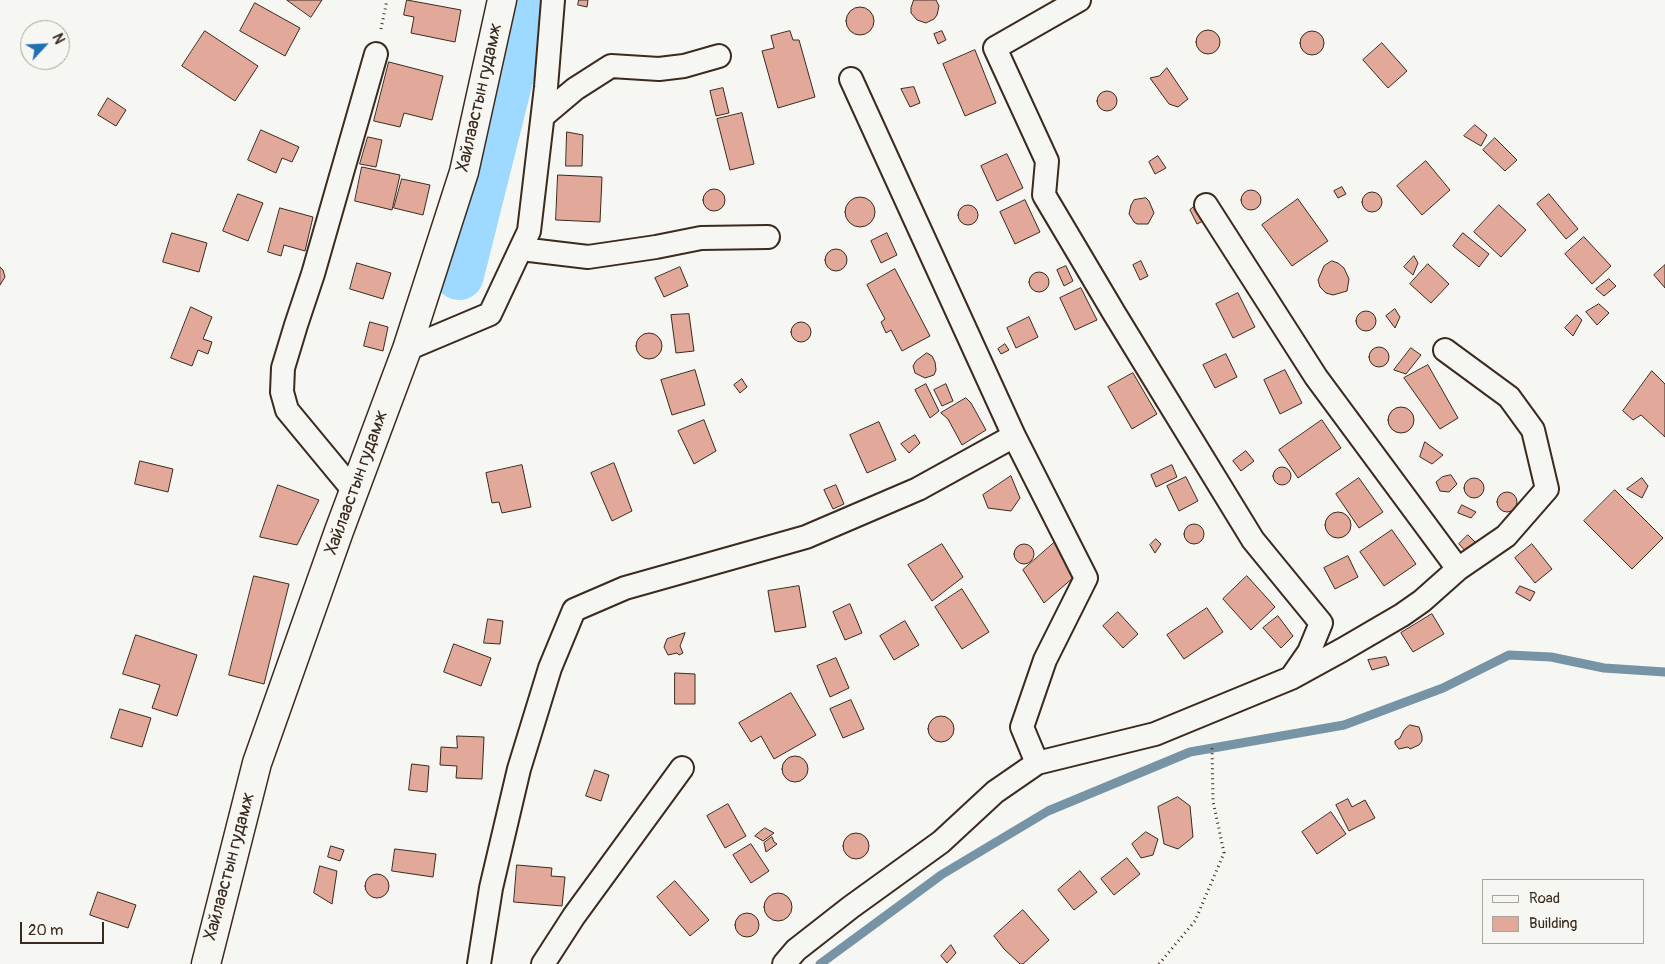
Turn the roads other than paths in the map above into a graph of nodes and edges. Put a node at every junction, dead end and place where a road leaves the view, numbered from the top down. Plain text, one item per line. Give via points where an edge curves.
1 (502, 0) edge
2 (553, 0) edge
3 (1079, 0) edge
4 (376, 54) dead end
5 (719, 56) dead end
6 (851, 79) dead end
7 (543, 116) junction
8 (1206, 205) dead end
9 (768, 237) dead end
10 (521, 249) junction
11 (407, 349) junction
12 (1445, 350) dead end
13 (1014, 436) junction
14 (354, 491) junction
15 (1458, 569) junction
16 (1291, 678) junction
17 (1037, 763) junction
18 (682, 768) dead end
19 (206, 964) edge
20 (479, 964) edge
21 (543, 964) edge
22 (784, 964) edge

1 - 11 main road, Хайлаастын гудамж via 464,172
2 - 7 street
3 - 16 street via 995,48 1047,161 1044,195 1253,540 1321,623 1309,652
4 - 14 street via 284,368 282,392 287,410
5 - 7 street via 659,69 611,66 575,89
6 - 13 street
7 - 10 street via 529,231
8 - 15 street via 1316,377
9 - 10 street via 701,238 588,257
10 - 11 street via 490,314
11 - 14 main road, Хайлаастын гудамж
12 - 15 street via 1509,397 1533,430 1547,489 1506,536
13 - 17 street via 1086,578 1045,660 1022,726
13 - 20 street via 918,489 806,537 625,588 574,610 550,668 519,769 491,888
14 - 19 main road, Хайлаастын гудамж via 257,763
15 - 16 street via 1402,615
16 - 17 street via 1155,734
17 - 22 street via 995,792 941,842 796,950
18 - 21 street

